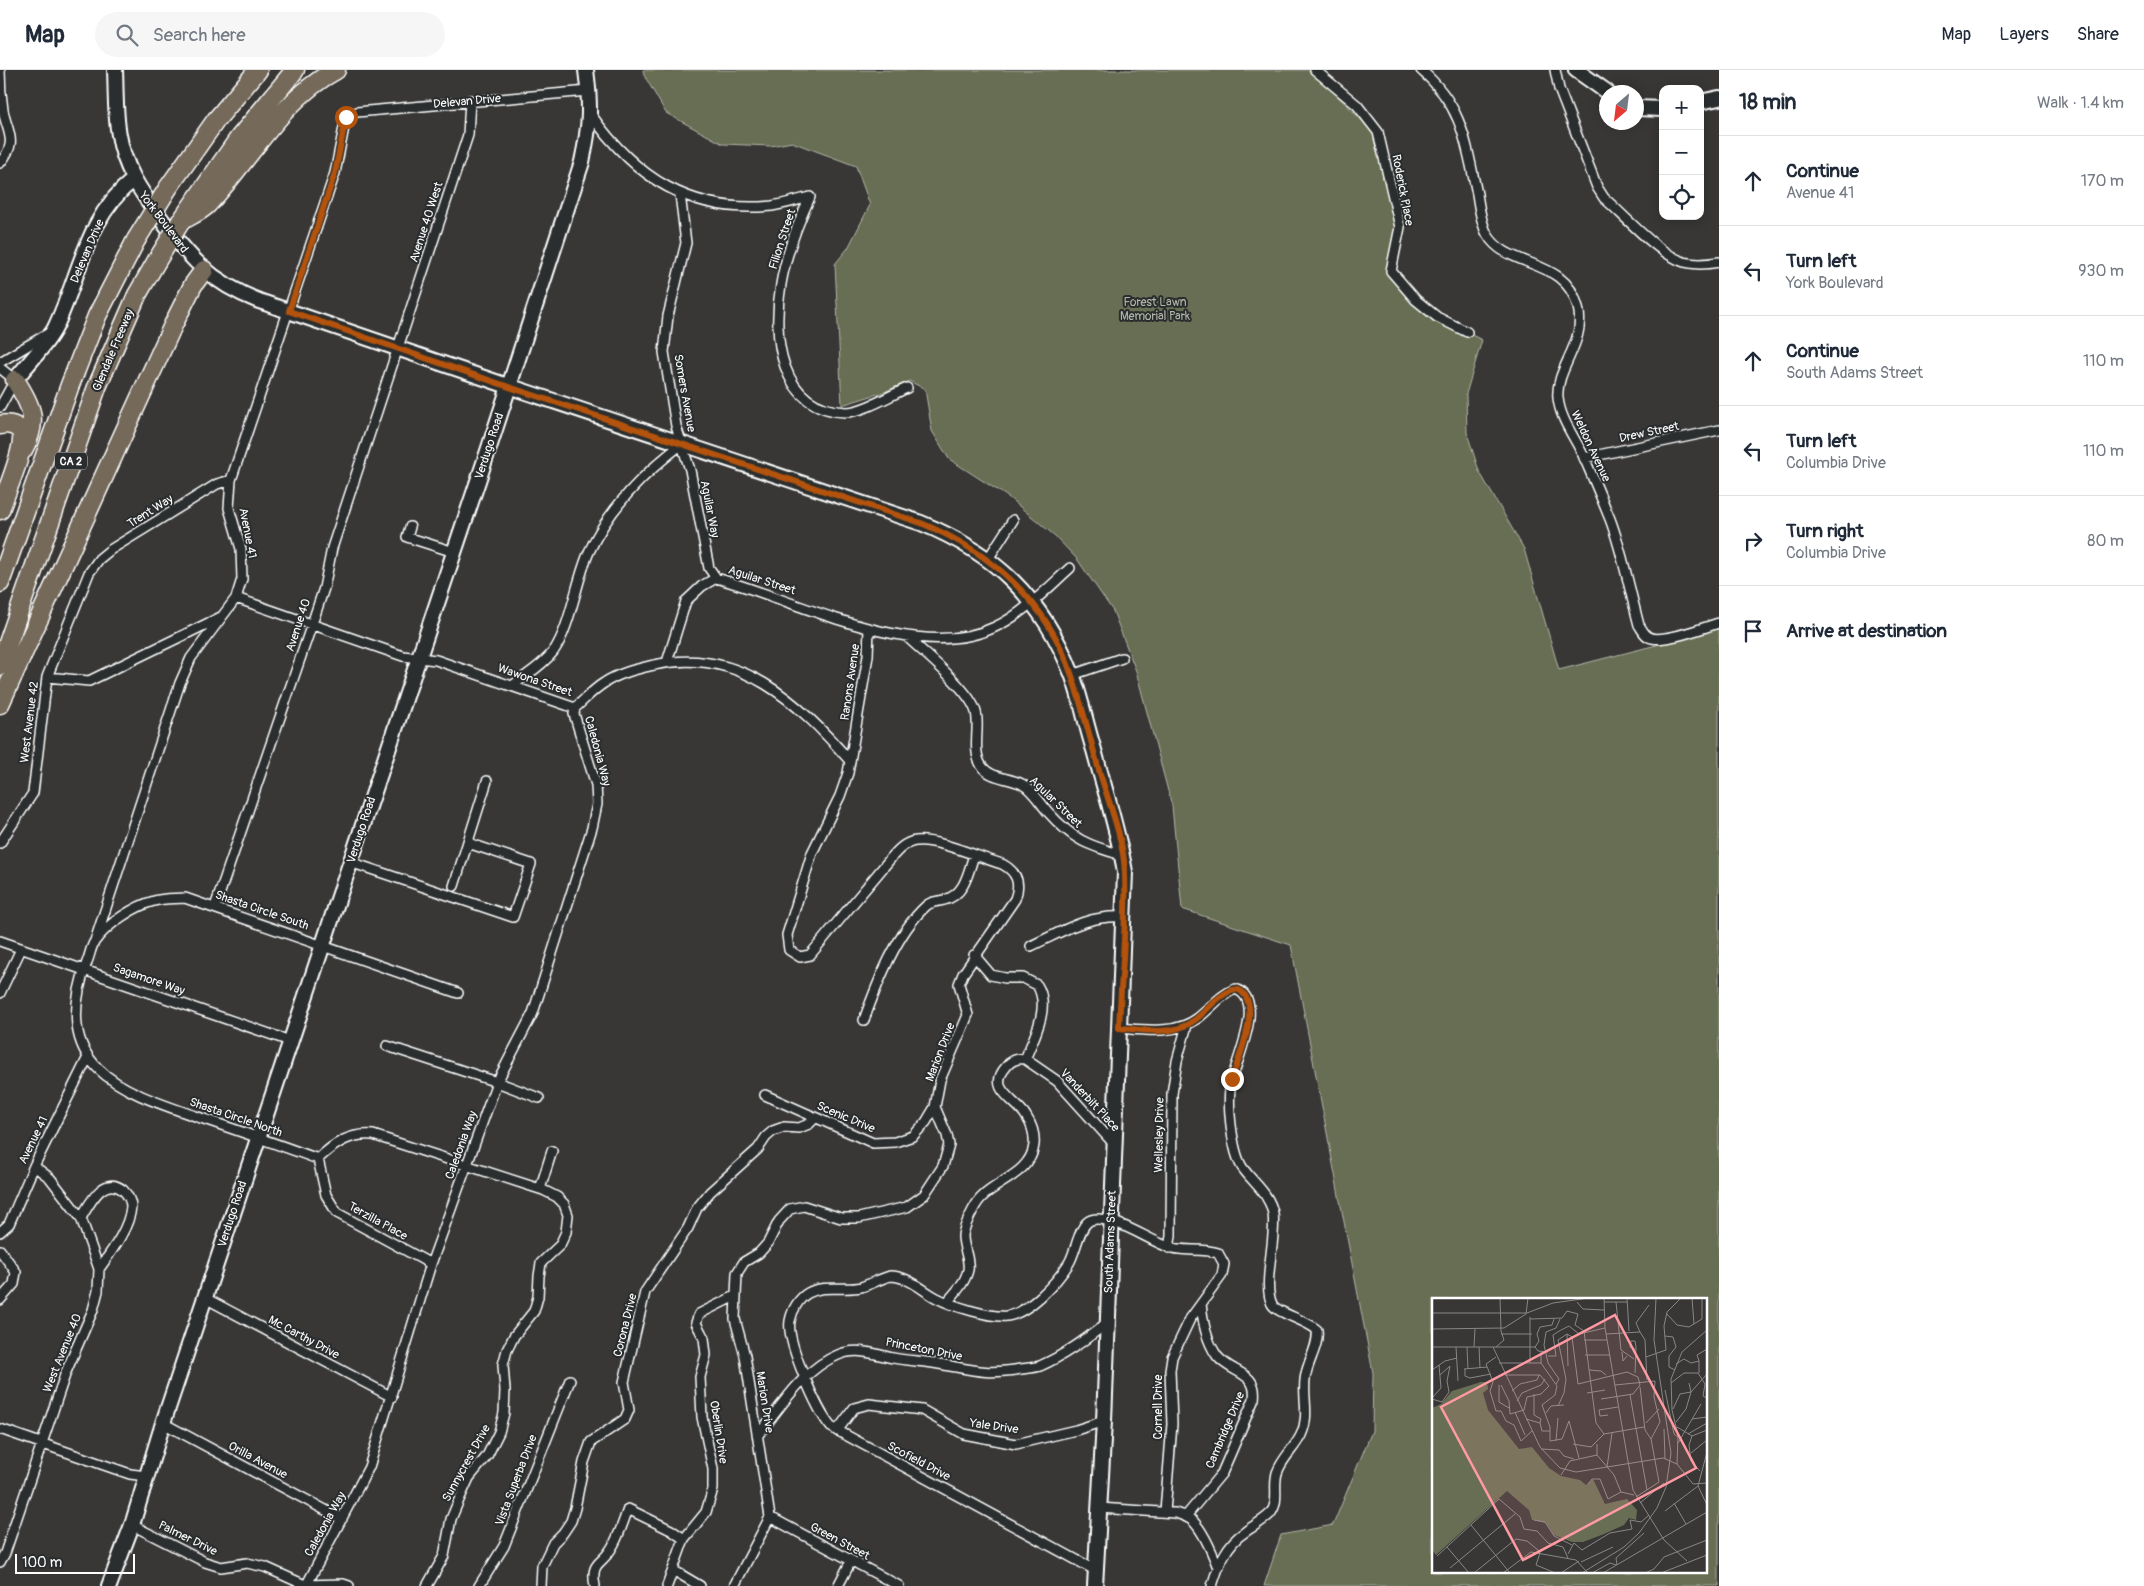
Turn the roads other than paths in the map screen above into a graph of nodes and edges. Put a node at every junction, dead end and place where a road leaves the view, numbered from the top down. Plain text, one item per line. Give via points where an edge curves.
1 (0, 70) edge
2 (115, 70) edge
3 (258, 70) edge
4 (295, 70) edge
5 (336, 70) edge
6 (586, 70) edge
7 (1315, 70) edge
8 (1421, 70) edge
9 (1555, 70) edge
10 (1576, 70) edge
11 (1599, 86) edge
12 (588, 91) junction
13 (1719, 98) edge
14 (470, 100) junction
15 (1704, 101) edge
16 (1644, 108) edge
17 (1659, 109) edge
18 (590, 113) junction
19 (346, 117) joint
20 (0, 163) edge
21 (134, 180) junction
22 (680, 194) junction
23 (184, 218) junction
24 (1719, 262) edge
25 (204, 270) junction
26 (289, 311) junction
27 (54, 330) junction
28 (1467, 332) dead end
29 (397, 349) junction
30 (0, 362) edge
31 (0, 368) edge
32 (15, 380) junction
33 (509, 387) junction
34 (906, 388) dead end
35 (0, 407) edge
36 (0, 425) edge
37 (1719, 430) edge
38 (682, 444) junction
39 (1584, 458) junction
40 (17, 459) junction
41 (231, 480) junction
42 (0, 510) edge
43 (1013, 520) dead end
44 (410, 527) dead end
45 (454, 552) junction
46 (988, 559) junction
47 (1070, 568) dead end
48 (89, 573) joint
49 (716, 578) junction
50 (0, 583) edge
51 (236, 598) junction
52 (1031, 602) junction
53 (223, 616) junction
54 (1719, 623) edge
55 (312, 624) junction
56 (869, 628) junction
57 (906, 636) junction
58 (418, 658) junction
59 (1122, 658) dead end
60 (667, 662) junction
61 (0, 666) edge
62 (1072, 675) junction
63 (47, 677) junction
64 (512, 686) junction
65 (0, 704) edge
66 (575, 708) junction
67 (850, 761) junction
68 (487, 781) dead end
69 (468, 843) junction
70 (0, 844) edge
71 (974, 855) junction
72 (1122, 855) junction
73 (350, 862) junction
74 (454, 886) dead end
75 (1125, 897) joint
76 (216, 907) junction
77 (1124, 917) junction
78 (0, 941) edge
79 (95, 941) junction
80 (322, 944) junction
81 (1031, 946) dead end
82 (21, 949) junction
83 (789, 950) joint
84 (974, 955) junction
85 (84, 970) junction
86 (0, 993) edge
87 (458, 993) dead end
88 (864, 1020) dead end
89 (1187, 1025) junction
90 (1119, 1028) junction
91 (290, 1041) junction
92 (387, 1046) dead end
93 (88, 1057) junction
94 (1025, 1060) junction
95 (497, 1082) junction
96 (765, 1095) dead end
97 (539, 1098) dead end
98 (935, 1107) junction
99 (815, 1118) junction
100 (258, 1137) junction
101 (1114, 1144) junction
102 (552, 1151) dead end
103 (318, 1159) junction
104 (34, 1166) junction
105 (466, 1166) junction
106 (540, 1189) junction
107 (81, 1218) junction
108 (1111, 1221) junction
109 (0, 1232) edge
110 (1169, 1248) junction
111 (0, 1250) edge
112 (431, 1264) junction
113 (99, 1270) junction
114 (735, 1296) junction
115 (205, 1298) junction
116 (0, 1300) edge
117 (947, 1302) junction
118 (1201, 1304) junction
119 (1107, 1323) junction
120 (805, 1376) junction
121 (570, 1380) dead end
122 (392, 1397) junction
123 (1104, 1421) junction
124 (163, 1423) junction
125 (0, 1429) edge
126 (837, 1430) junction
127 (758, 1435) junction
128 (41, 1444) junction
129 (146, 1476) junction
130 (1099, 1508) junction
131 (1165, 1512) junction
132 (1186, 1516) junction
133 (770, 1517) junction
134 (342, 1518) junction
135 (132, 1524) junction
136 (684, 1539) junction
137 (851, 1561) junction
138 (0, 1562) edge
139 (1217, 1565) junction
140 (673, 1570) junction
141 (1096, 1570) junction
142 (109, 1586) edge
143 (305, 1586) edge
144 (350, 1586) edge
145 (427, 1586) edge
146 (479, 1586) edge
147 (542, 1586) edge
148 (595, 1586) edge
149 (667, 1586) edge
150 (700, 1586) edge
151 (734, 1586) edge
152 (838, 1586) edge
153 (899, 1586) edge
154 (1095, 1586) edge
155 (1212, 1586) edge

1 - 20 street via 4,113 11,134 10,147
2 - 21 street, York Boulevard via 119,135
3 - 50 highway, CA 2, bridge via 216,120 168,188 136,240 97,316
4 - 23 highway, Glendale Freeway / CA 2 via 239,138
5 - 23 highway via 296,100 206,206
6 - 12 street, Verdugo Road
7 - 28 street, Roderick Place via 1357,106 1378,132 1400,227 1391,271 1416,300 1437,317
8 - 39 street, Weldon Avenue via 1450,102 1463,130 1487,234 1498,247 1511,255 1559,276 1578,307 1575,347 1561,378 1558,396 1561,412
9 - 24 street via 1559,89 1604,198 1655,243 1683,262
10 - 11 street
12 - 14 street, Delevan Drive
12 - 18 street, Verdugo Road
13 - 15 street
14 - 19 street, Delevan Drive via 357,112
14 - 29 street, Avenue 40 West via 468,135
16 - 17 street
18 - 22 street, Filion Street via 604,134 632,162 648,176
18 - 33 street, Verdugo Road via 582,162
19 - 26 street, Avenue 41 via 335,173
21 - 25 street, York Boulevard via 183,250
21 - 27 street, Delevan Drive via 118,192 99,220
22 - 34 street, Filion Street via 745,207 773,206 810,197 789,251 777,315 783,365 791,382 813,403 847,412
22 - 38 street, Somers Avenue via 686,243 668,316 664,352
23 - 61 highway, Glendale Freeway / CA 2, bridge via 137,295 97,386
25 - 26 street, York Boulevard via 240,294
25 - 65 highway via 174,323
26 - 29 street, York Boulevard
26 - 41 street, Avenue 41
27 - 30 street
27 - 32 street, Delevan Drive
29 - 33 street, York Boulevard
29 - 55 street, Avenue 40 via 332,548
31 - 32 street
32 - 35 street
32 - 40 highway via 28,399 33,425
33 - 38 street, York Boulevard
33 - 45 street, Verdugo Road
36 - 40 highway via 7,423 21,432
37 - 39 street, Drew Street
38 - 46 street, York Boulevard via 921,523 944,532
38 - 49 street, Aguilar Way via 709,568
38 - 64 street, Somers Avenue via 621,499 590,550 563,636 539,666
39 - 54 street, Weldon Avenue via 1611,522 1644,634 1650,638 1664,638
40 - 42 highway
41 - 48 street, Trent Way via 217,484 110,550
41 - 51 street, Avenue 41 via 229,508 240,549 242,579
43 - 46 street
44 - 45 street via 407,537
45 - 58 street, Verdugo Road
46 - 52 street, York Boulevard
47 - 52 street, Ranons Avenue
48 - 63 street, West Avenue 42
49 - 56 street, Aguilar Street
49 - 60 street, Aguilar Street via 686,601
51 - 53 street, Avenue 41
51 - 55 street, Wawona Street
52 - 57 street, Ranons Avenue via 996,627 971,637
52 - 62 street, York Boulevard via 1052,632
53 - 63 street via 89,681
53 - 79 street, Avenue 41 via 191,658 180,683
55 - 58 street, Wawona Street via 403,656
55 - 76 street, Avenue 40
56 - 57 street, Ranons Avenue
56 - 67 street, Ranons Avenue via 868,656
57 - 72 street, Agular Street via 971,701 976,712 980,764 987,771 1022,784 1077,839
58 - 64 street, Wawona Street via 436,660
58 - 73 street, Verdugo Road
59 - 62 street
60 - 66 street, Wawona Street via 603,683
60 - 67 street, Wawona Street via 686,660 723,664 754,676 794,705
62 - 72 street, York Boulevard
63 - 70 street, West Avenue 42 via 33,794
64 - 66 street, Wawona Street
66 - 95 street, Caledonia Way via 574,714 596,785 597,804 592,828 533,1013
67 - 83 street, Ranons Avenue via 840,796 812,853 787,935
68 - 69 street
69 - 73 street via 531,864 512,917
69 - 74 street
71 - 83 street, Marion Drive via 935,843 916,841 900,848 810,955 800,958
71 - 84 street, Marion Drive via 1011,869 1017,878 1018,890 1015,899
71 - 88 street via 964,885 956,895 927,905 907,928 881,972
72 - 75 street, York Boulevard
73 - 80 street, Verdugo Road
75 - 77 street, South Adams Street
76 - 79 street, Shasta Circle South via 184,898 154,901 120,916
76 - 80 street, Shasta Circle South
77 - 81 street via 1089,919
77 - 90 street, South Adams Street
78 - 82 street, Sagamore Way
79 - 85 street, Shasta Circle South
80 - 87 street, Shasta Circle South
80 - 91 street, Verdugo Road
82 - 85 street, Sagamore Way
82 - 86 street
84 - 94 street via 991,975 1023,978 1037,985 1041,991 1042,1011
84 - 98 street, Marion Drive via 959,984 968,1015 940,1080
85 - 91 street, Sagamore Way
85 - 93 street, Shasta Circle North via 76,1006 78,1031
89 - 90 street via 1161,1030
89 - 110 street, Wellesley Drive via 1172,1094
89 - 139 street via 1235,989 1243,993 1249,1003 1250,1019 1230,1089 1234,1147 1237,1159 1269,1199 1273,1213 1270,1272 1273,1306 1312,1325 1318,1338 1304,1386 1306,1419 1301,1435 1277,1474 1275,1505 1265,1518 1236,1539
90 - 101 street, South Adams Street
91 - 100 street, Verdugo Road
92 - 95 street
93 - 100 street, Shasta Circle North via 107,1078 141,1097
93 - 104 street, Avenue 41
94 - 101 street, Vanderbilt Place via 1057,1081
94 - 117 street via 1019,1058 1010,1062 1000,1073 1000,1083 1002,1091 1026,1115 1033,1131 1034,1146 1029,1160 1017,1172 980,1198 963,1236 968,1260 965,1278
95 - 97 street
95 - 105 street, Caledonia Way
96 - 99 street, Scenic Drive
98 - 99 street, Scenic Drive via 913,1136 895,1142 873,1143
98 - 114 street, Marion Drive via 949,1145 944,1166 924,1195 907,1207 859,1218 841,1218 804,1206 790,1209 779,1221 768,1243 744,1262 737,1273
99 - 147 street, Corona Drive via 799,1128 784,1127 773,1132 710,1192 645,1292 624,1382 629,1410 625,1419 591,1442 571,1521 553,1543 542,1566
100 - 103 street, Shasta Circle North
100 - 115 street, Verdugo Road
101 - 108 street, South Adams Street
102 - 106 street
103 - 105 street via 331,1147 359,1134 373,1135
103 - 112 street, Terzilla Place via 326,1195 337,1213
104 - 107 street, West Avenue 40 via 50,1178
104 - 109 street, Avenue 41 via 9,1224
105 - 106 street, Sunnycrest Drive
105 - 112 street, Caledonia Way
106 - 145 street, Sunnycrest Drive via 564,1204 568,1215 566,1232 560,1245 542,1263 534,1312 507,1350 503,1365 504,1413 499,1432 487,1456 469,1478 451,1519 444,1556
107 - 113 street, West Avenue 40
107 - 113 street via 103,1188 113,1186 122,1189 128,1197 131,1206 128,1219
108 - 110 street
108 - 117 street via 1091,1220 1085,1224 1069,1264 1024,1310 1004,1316 994,1315
108 - 119 street, South Adams Street
110 - 118 street, Cornell Drive via 1218,1253 1224,1264 1222,1275
111 - 116 street via 16,1272 14,1284
112 - 122 street, Caledonia Way
113 - 128 street, West Avenue 40 via 93,1310 66,1372
114 - 127 street, Marion Drive via 735,1319 746,1356
114 - 136 street, Oberlin Drive via 699,1314 696,1323 704,1338 706,1355 700,1377 702,1417 713,1468 713,1489 706,1512
115 - 122 street, Mc Carthy Drive
115 - 124 street, Verdugo Road
117 - 120 street, Scofield Drive via 904,1278 890,1276 862,1287 808,1293 795,1307 789,1322 793,1346
118 - 131 street, Cornell Drive via 1172,1357 1172,1424
118 - 132 street, Cambridge Drive via 1211,1347 1224,1364 1248,1377 1255,1389 1254,1399 1222,1473
119 - 120 street, Princeton Drive via 1059,1357 1038,1367 990,1373 860,1351 838,1355
119 - 123 street, South Adams Street
120 - 126 street, Scofield Drive via 821,1414
120 - 127 street, Princeton Drive
121 - 146 street, Vista Superba Drive via 504,1546
122 - 134 street, Caledonia Way via 369,1467
123 - 126 street, Yale Drive via 1016,1444 964,1434 922,1410 870,1404 854,1408
123 - 130 street, South Adams Street
124 - 129 street, Verdugo Road
124 - 134 street, Orilla Avenue
125 - 128 street
126 - 141 street, Scofield Drive
127 - 133 street, Marion Drive
128 - 129 street via 130,1474
128 - 138 street, West Avenue 40
129 - 135 street, Verdugo Road
130 - 131 street
130 - 141 street, South Adams Street
131 - 132 street
132 - 139 street via 1198,1528
133 - 137 street, Green Street
133 - 151 street
134 - 143 street, Caledonia Way
135 - 142 street, Verdugo Road
135 - 143 street, Palmer Drive via 205,1562 220,1567 247,1564 265,1567
136 - 140 street, Oberlin Drive
136 - 148 street via 628,1509 611,1551 599,1561 593,1574
137 - 152 street
137 - 153 street, Green Street
139 - 155 street
140 - 149 street, Oberlin Drive
140 - 150 street
141 - 154 street, South Adams Street
143 - 144 street, Palmer Drive

